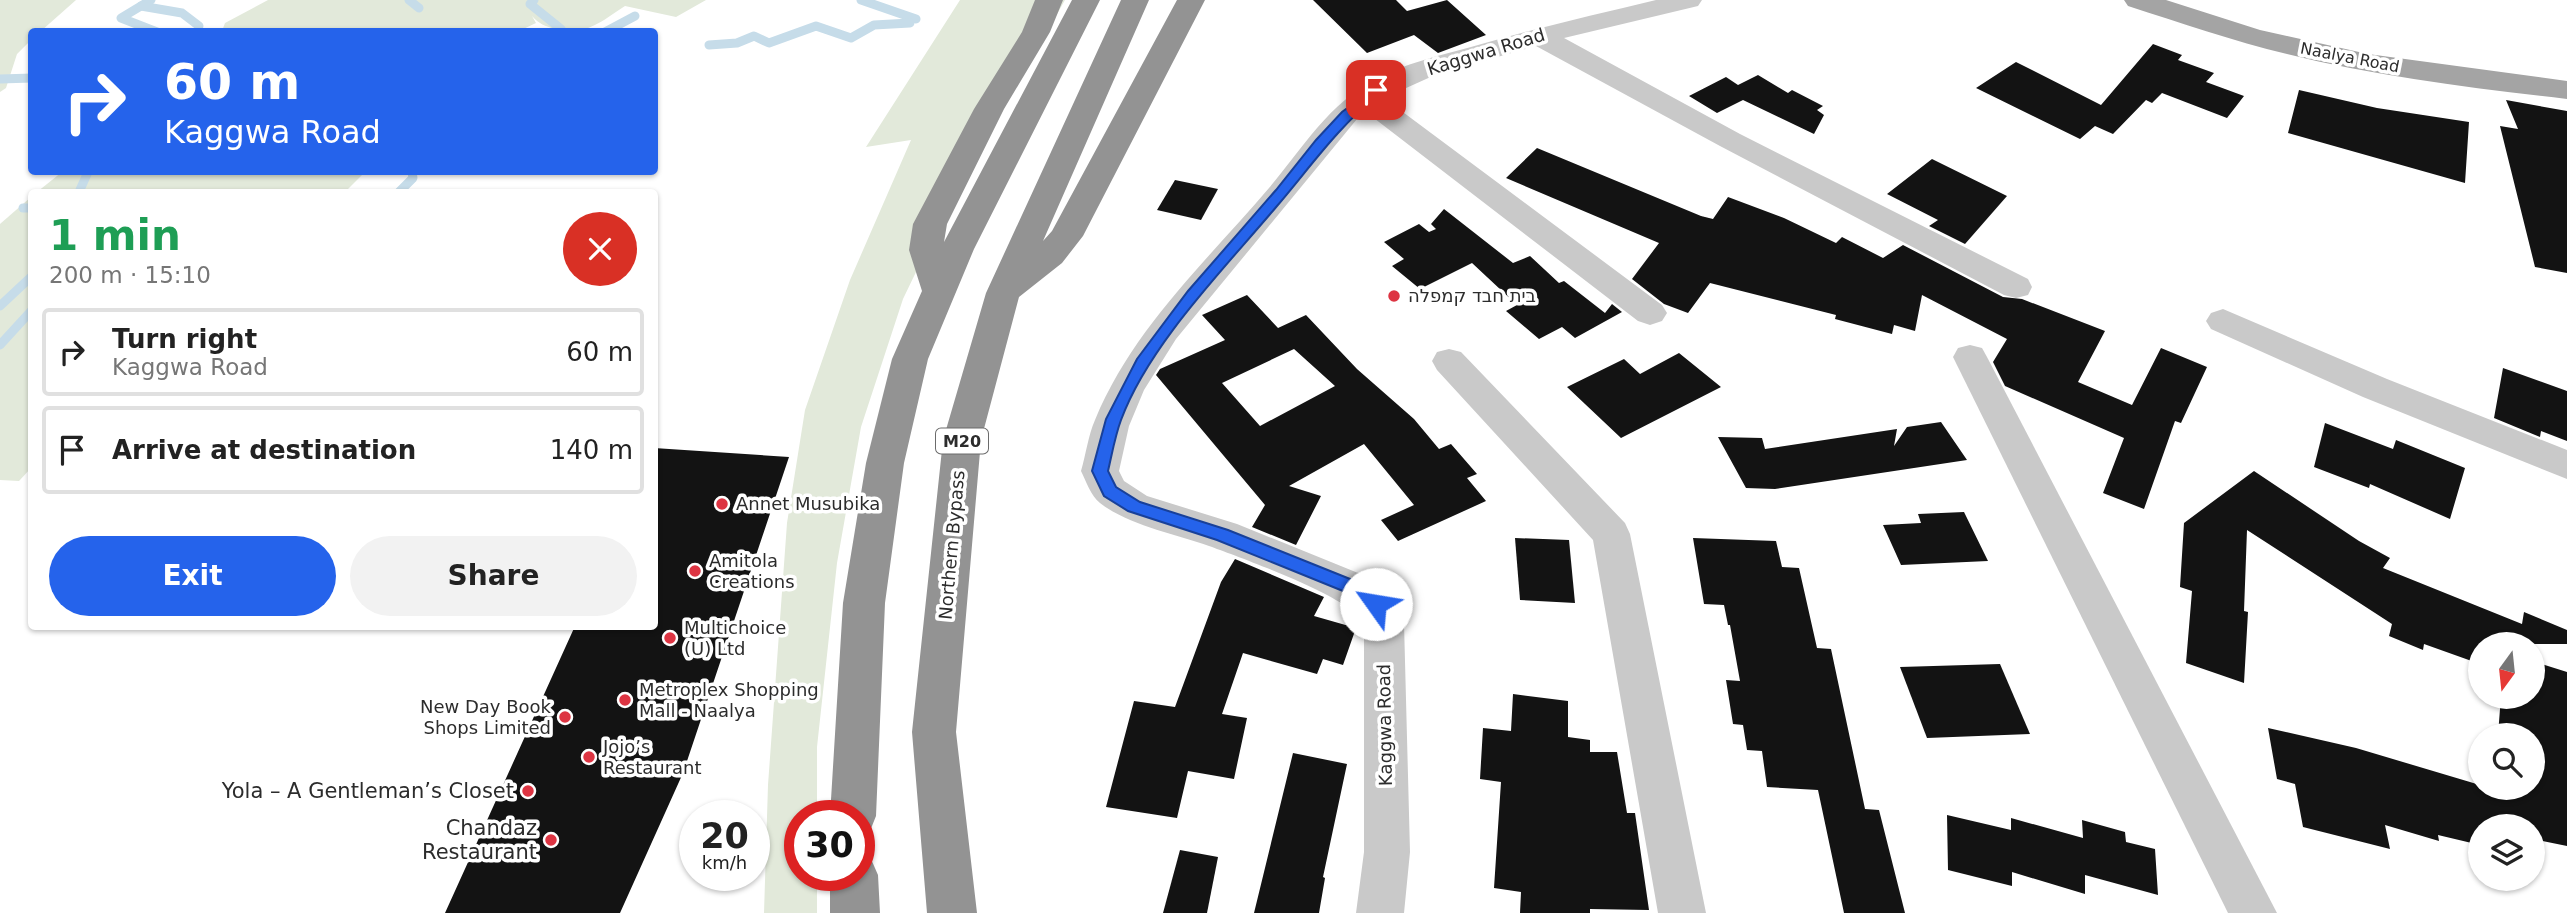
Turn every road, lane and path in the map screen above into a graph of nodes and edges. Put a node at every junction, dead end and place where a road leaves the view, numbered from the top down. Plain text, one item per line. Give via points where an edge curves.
1 (1038, 0) edge
2 (1049, 0) edge
3 (1086, 0) edge
4 (1135, 0) edge
5 (1191, 0) edge
6 (1689, 0) edge
7 (2138, 0) edge
8 (1037, 32) junction
9 (1539, 36) junction
10 (2567, 90) edge
11 (1366, 98) junction
12 (2016, 286) dead end
13 (939, 291) junction
14 (1003, 293) junction
15 (1650, 313) dead end
16 (2223, 321) dead end
17 (1970, 358) dead end
18 (1449, 361) dead end
19 (2567, 465) edge
20 (853, 800) edge
21 (854, 891) edge
22 (855, 913) edge
23 (952, 913) edge
24 (1380, 913) edge
25 (1682, 913) edge
26 (2253, 913) edge

1 - 8 highway
2 - 8 highway
3 - 13 highway
4 - 14 highway, Northern Bypass / M20
5 - 14 highway via 1066,236
6 - 9 street, Kaggwa Road
7 - 10 main road, Naalya Road via 2250,36 2328,54 2417,71
8 - 13 highway via 989,109 930,224 926,250
9 - 11 street, Kaggwa Road via 1442,63
9 - 12 street
11 - 15 street
11 - 24 street, Kaggwa Road via 1320,142 1142,363 1113,419 1100,471 1110,491 1134,506 1223,535 1349,586 1376,604 1384,623 1387,852
13 - 20 highway via 911,359 885,463 864,603
14 - 23 highway, Northern Bypass / M20 via 962,440 934,732
16 - 19 street
17 - 26 street
18 - 25 street via 1611,534
21 - 22 highway

